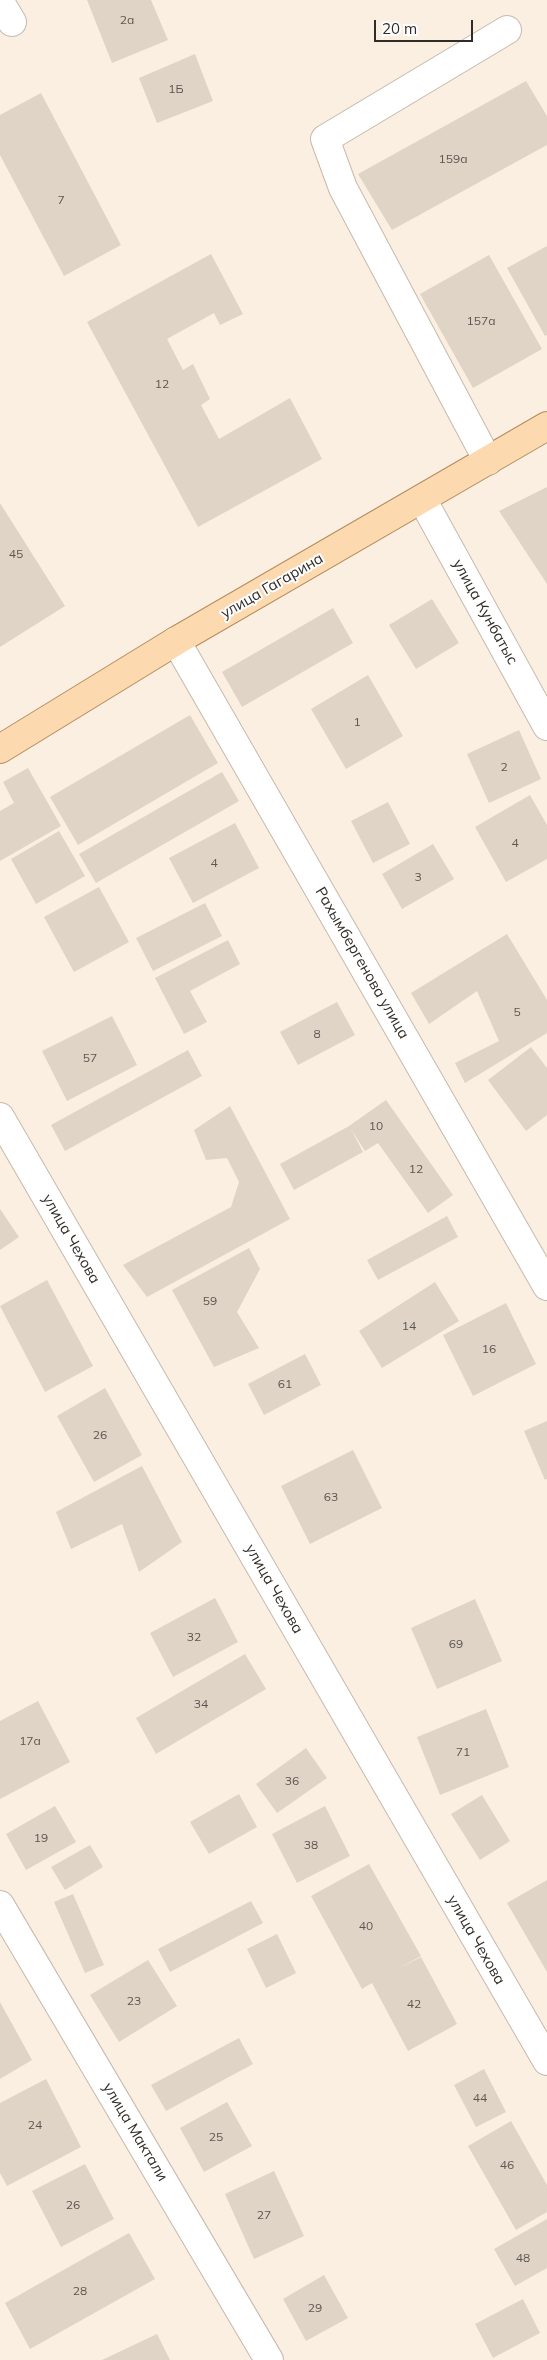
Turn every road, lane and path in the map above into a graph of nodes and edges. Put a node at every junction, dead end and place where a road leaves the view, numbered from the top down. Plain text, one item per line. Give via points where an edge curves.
1 (507, 30) dead end
2 (547, 426) edge
3 (488, 461) junction
4 (422, 499) junction
5 (176, 641) junction
6 (547, 726) edge
7 (0, 749) edge
8 (0, 1117) edge
9 (547, 1286) edge
10 (0, 1905) edge
11 (547, 2061) edge
12 (269, 2360) edge

1 - 3 street via 325,139 343,188
2 - 3 main road, улица Гагарина
3 - 4 main road, улица Гагарина
4 - 5 main road, улица Гагарина
4 - 6 street, улица Кунбатыс
5 - 7 main road, улица Гагарина
5 - 9 street, Рахымбергенова улица
8 - 11 street, улица Чехова
10 - 12 street, улица Мактали

